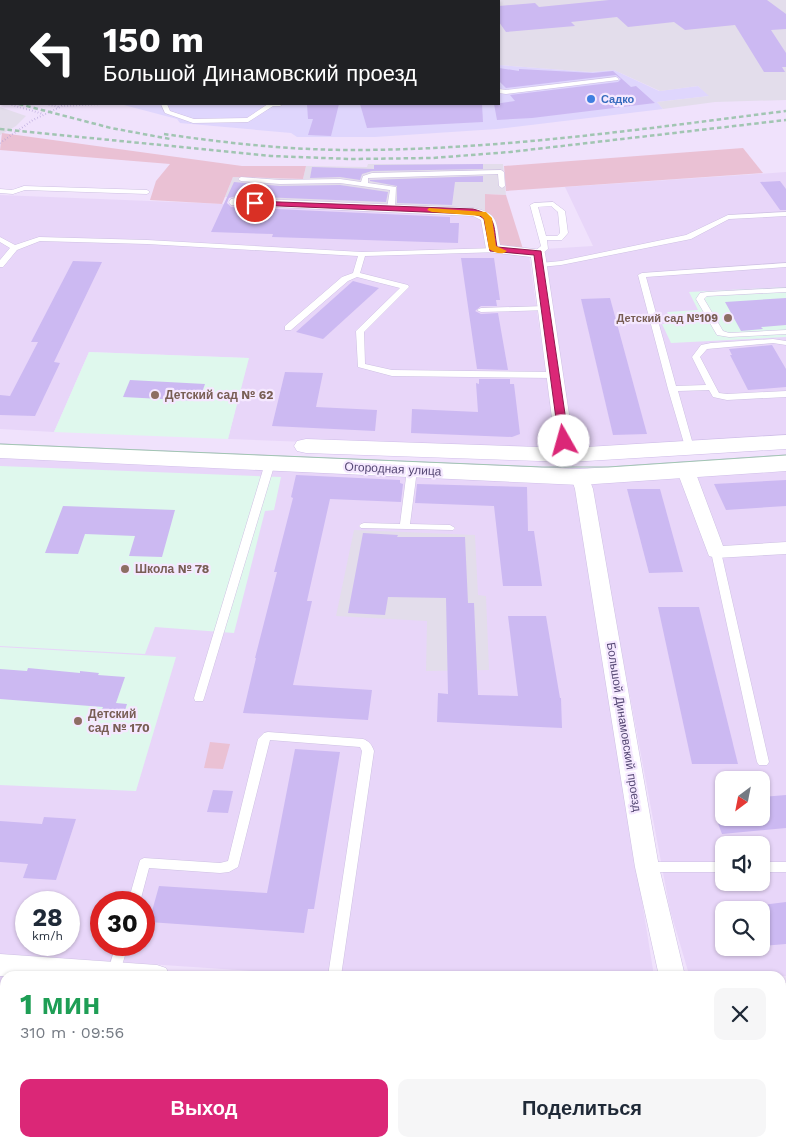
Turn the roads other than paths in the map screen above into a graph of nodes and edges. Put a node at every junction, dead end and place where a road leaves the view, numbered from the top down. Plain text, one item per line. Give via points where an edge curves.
1 (616, 79) dead end
2 (500, 92) edge
3 (164, 105) edge
4 (272, 105) edge
5 (242, 179) dead end
6 (364, 185) junction
7 (502, 186) dead end
8 (0, 191) edge
9 (147, 192) dead end
10 (236, 202) dead end
11 (391, 208) junction
12 (786, 214) edge
13 (0, 239) edge
14 (14, 248) junction
15 (497, 250) junction
16 (540, 252) junction
17 (362, 254) junction
18 (0, 265) edge
19 (786, 265) edge
20 (356, 274) junction
21 (786, 290) edge
22 (546, 308) junction
23 (481, 310) dead end
24 (288, 328) dead end
25 (786, 332) edge
26 (786, 343) edge
27 (556, 375) junction
28 (711, 387) junction
29 (672, 389) junction
30 (786, 394) edge
31 (0, 434) edge
32 (786, 442) edge
33 (0, 451) edge
34 (687, 460) junction
35 (270, 462) junction
36 (786, 463) edge
37 (575, 466) junction
38 (412, 470) junction
39 (364, 526) dead end
40 (405, 526) junction
41 (450, 528) dead end
42 (786, 548) edge
43 (716, 552) junction
44 (199, 698) dead end
45 (763, 762) dead end
46 (647, 867) junction
47 (715, 867) edge
48 (770, 867) edge
49 (786, 867) edge
50 (137, 891) edge
51 (119, 956) edge
52 (0, 966) edge
53 (71, 971) edge
54 (115, 971) edge
55 (336, 971) edge
56 (671, 971) edge

1 - 2 lane
3 - 4 lane via 167,112 193,121 248,120
5 - 6 lane via 340,181
6 - 7 lane via 365,177 372,176 501,172
6 - 11 lane via 394,188
8 - 9 lane via 13,192 24,188
10 - 11 street
11 - 15 street via 483,214 488,218 492,247
12 - 16 lane via 728,217 688,237 561,263
13 - 14 lane
14 - 17 lane via 39,239
14 - 18 lane
15 - 16 street
15 - 17 lane
16 - 16 lane via 564,233 561,211 553,204 534,205
16 - 22 street, Большой Динамовский проезд
17 - 20 lane
19 - 29 lane via 642,276
20 - 24 lane via 345,279
20 - 27 lane via 405,287 360,332 360,365 392,373
21 - 25 lane via 707,294 700,299 720,333
22 - 23 lane
22 - 27 street, Большой Динамовский проезд
26 - 28 lane via 773,341 704,347 696,357
27 - 37 street, Большой Динамовский проезд via 564,441
28 - 29 lane
28 - 30 lane via 716,395 722,397
29 - 34 lane
31 - 37 street, Огородная улица
32 - 34 street, Огородная улица
33 - 35 street, Огородная улица
34 - 36 street, Огородная улица
34 - 37 street, Огородная улица
34 - 43 street
35 - 38 street, Огородная улица
35 - 44 lane
37 - 38 street, Огородная улица
37 - 46 street, Большой Динамовский проезд via 584,489
38 - 40 lane
39 - 40 lane
40 - 41 lane
42 - 43 street
43 - 45 lane
46 - 47 lane
46 - 56 street, Большой Динамовский проезд
48 - 49 lane
50 - 55 lane via 144,863 220,868 234,864 264,738 275,736 363,743 368,751
51 - 54 lane
52 - 53 street

